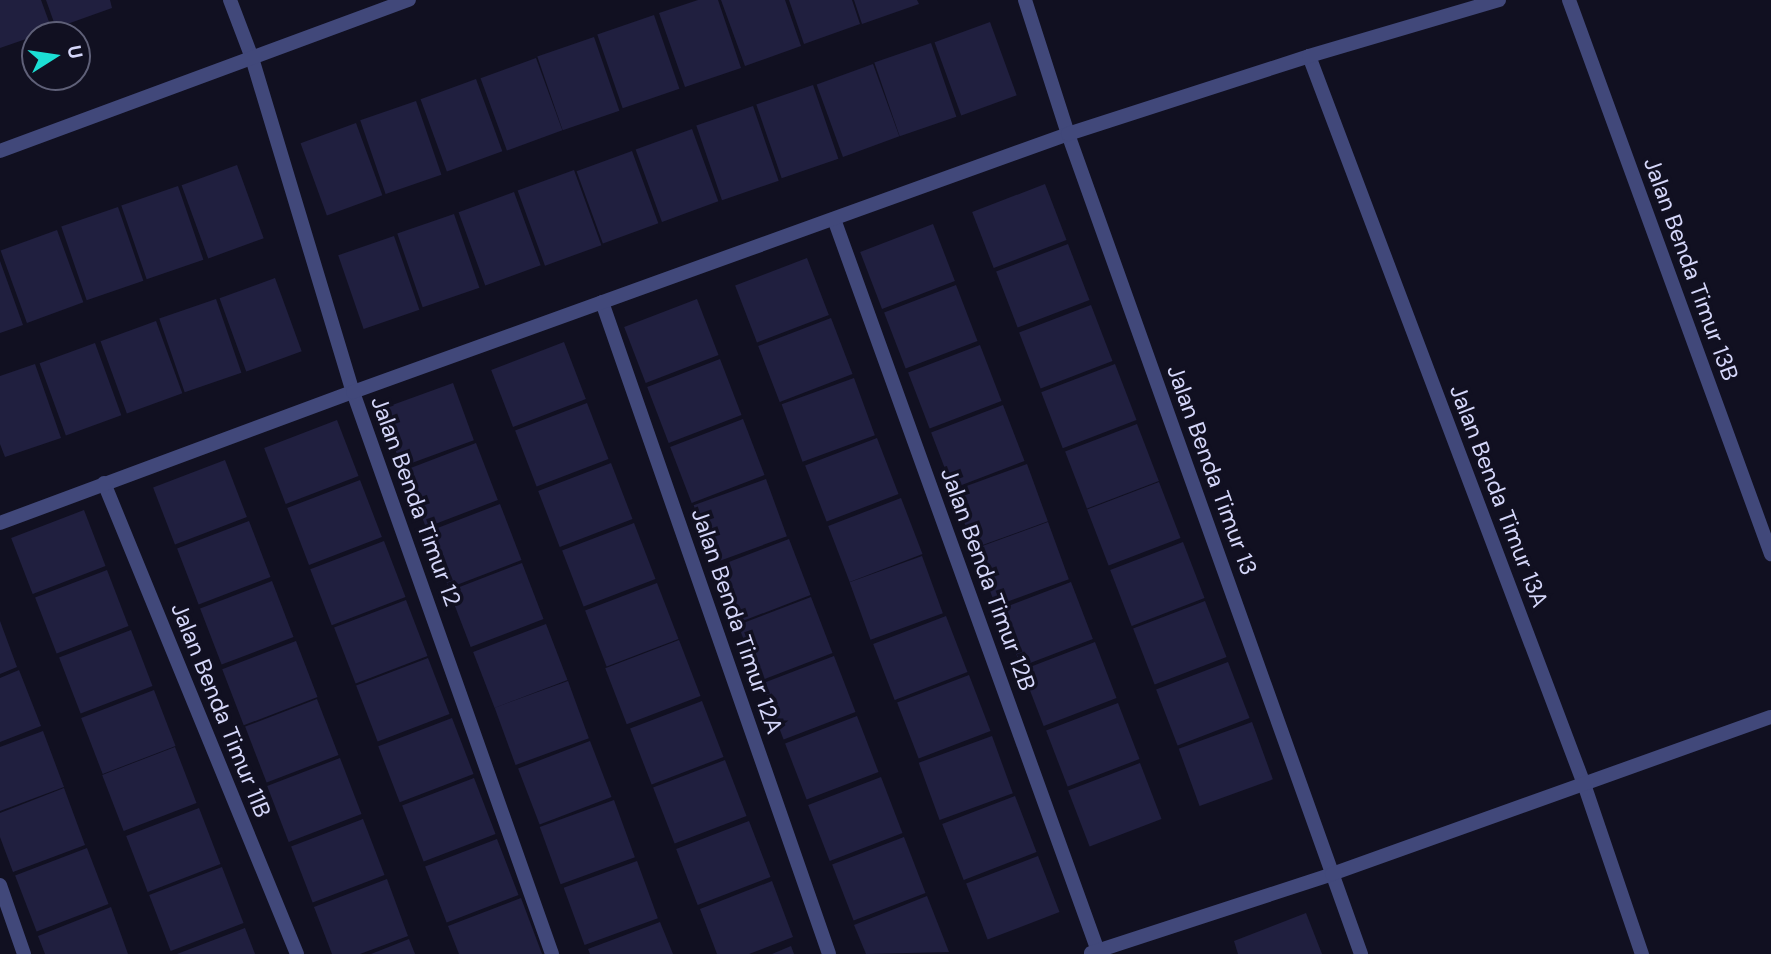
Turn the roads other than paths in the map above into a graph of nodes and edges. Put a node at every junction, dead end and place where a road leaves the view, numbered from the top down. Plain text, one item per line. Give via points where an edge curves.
1 (230, 0) edge
2 (409, 0) edge
3 (1025, 0) edge
4 (1499, 0) edge
5 (1569, 0) edge
6 (1309, 56) junction
7 (252, 58) junction
8 (1068, 134) junction
9 (0, 151) edge
10 (834, 219) junction
11 (602, 302) junction
12 (353, 392) junction
13 (104, 483) junction
14 (0, 523) edge
15 (1771, 554) edge
16 (1771, 717) edge
17 (1584, 784) junction
18 (1332, 874) junction
19 (0, 884) edge
20 (1095, 953) edge
21 (24, 954) edge
22 (296, 954) edge
23 (552, 954) edge
24 (829, 954) edge
25 (1361, 954) edge
26 (1642, 954) edge

1 - 7 street, Jalan Benda Timur 12
2 - 7 street
3 - 8 street, Jalan Benda Timur 13
4 - 6 street
5 - 15 street, Jalan Benda Timur 13B
6 - 8 street
6 - 17 street, Jalan Benda Timur 13A
7 - 9 street
7 - 12 street, Jalan Benda Timur 12
8 - 10 street
8 - 18 street, Jalan Benda Timur 13
10 - 11 street
10 - 20 street, Jalan Benda Timur 12B
11 - 12 street
11 - 24 street, Jalan Benda Timur 12A
12 - 13 street
12 - 23 street, Jalan Benda Timur 12
13 - 14 street
13 - 22 street, Jalan Benda Timur 11B
16 - 17 street
17 - 18 street
17 - 26 street, Jalan Benda Timur 13A
18 - 20 street
18 - 25 street, Jalan Benda Timur 13
19 - 21 street

